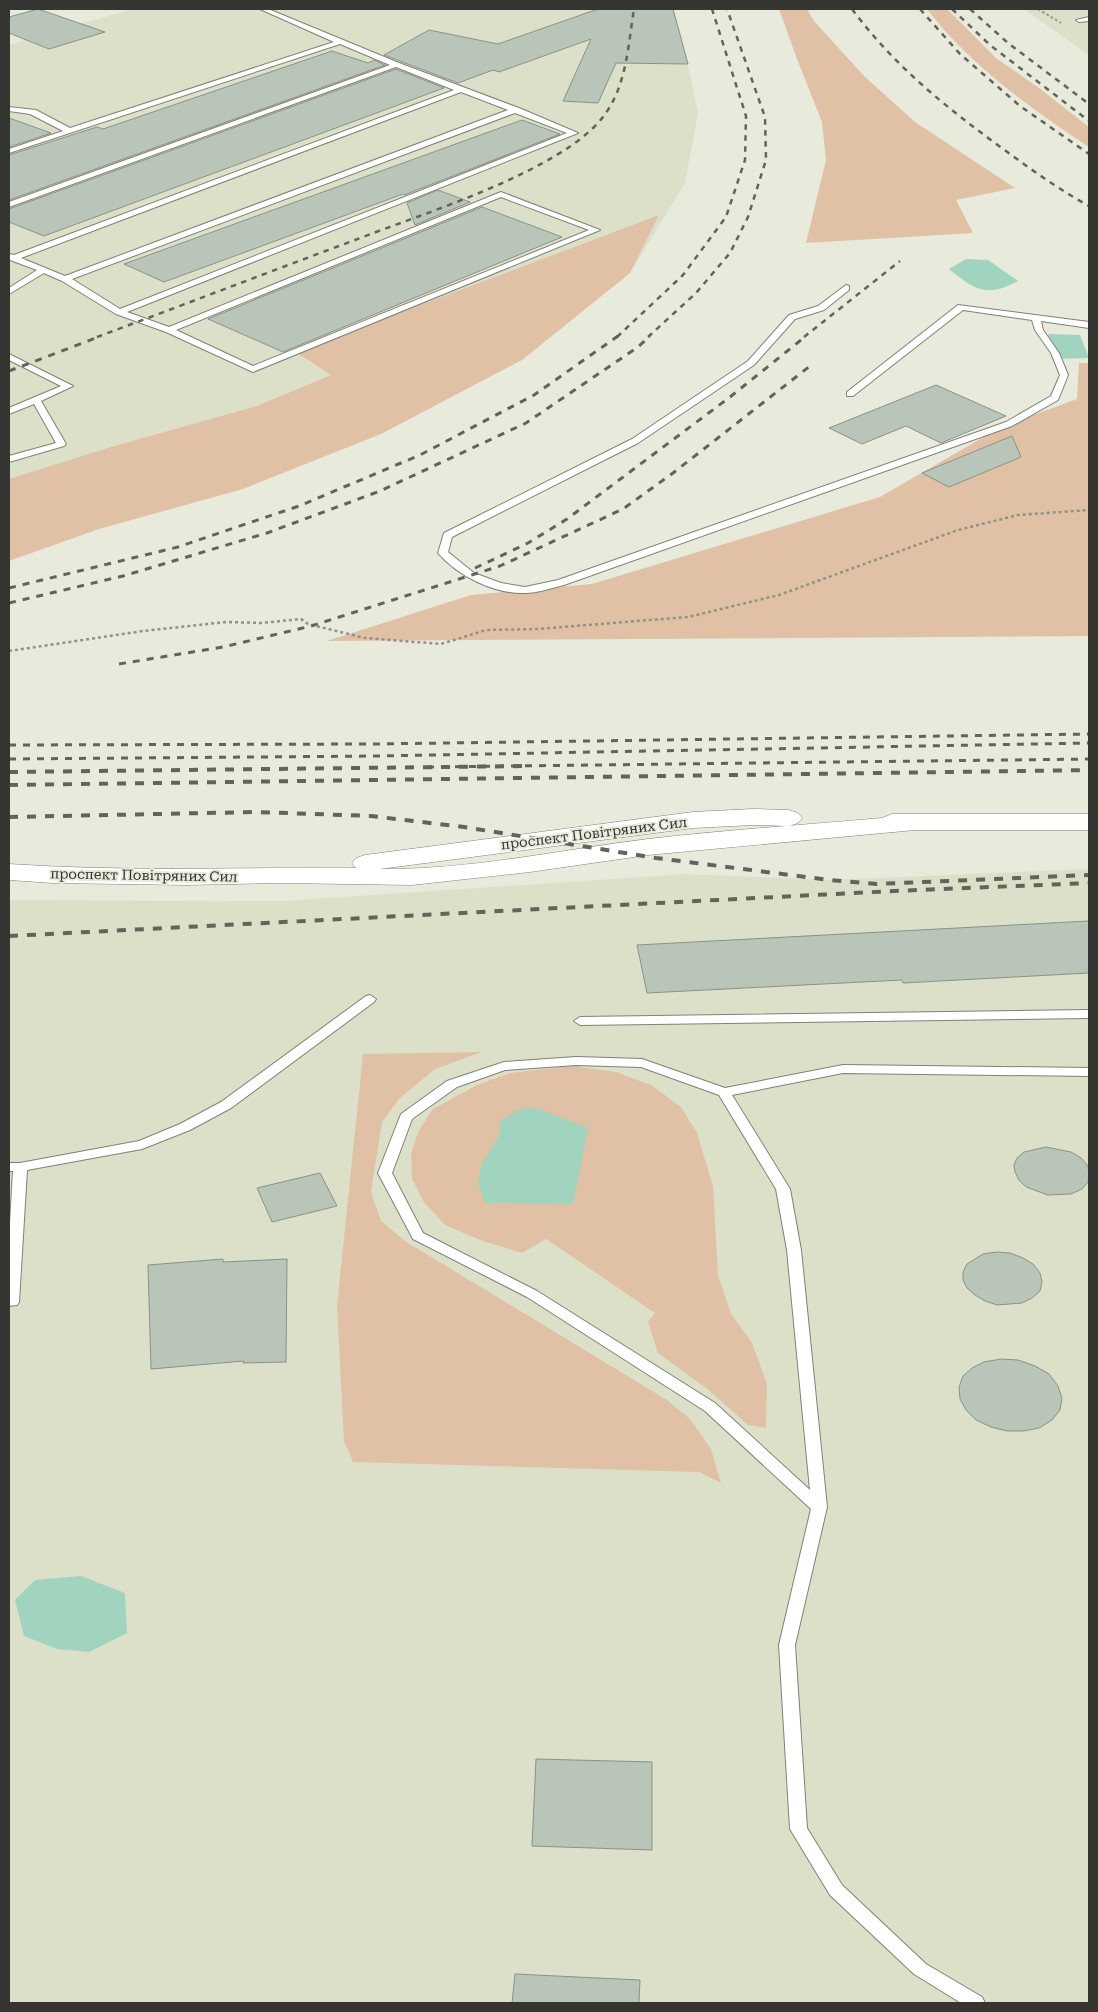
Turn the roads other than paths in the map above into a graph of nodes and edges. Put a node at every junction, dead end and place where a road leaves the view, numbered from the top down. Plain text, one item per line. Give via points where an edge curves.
1 (263, 9) edge
2 (1089, 19) edge
3 (1079, 20) dead end
4 (340, 42) junction
5 (396, 65) junction
6 (461, 90) junction
7 (9, 109) edge
8 (516, 110) junction
9 (69, 131) junction
10 (9, 151) edge
11 (9, 206) edge
12 (11, 257) edge
13 (43, 270) junction
14 (65, 279) junction
15 (846, 288) dead end
16 (9, 292) edge
17 (119, 312) junction
18 (1036, 318) junction
19 (1089, 325) edge
20 (169, 330) junction
21 (9, 357) edge
22 (850, 394) dead end
23 (36, 400) junction
24 (9, 411) edge
25 (9, 459) edge
26 (1089, 822) edge
27 (9, 872) edge
28 (370, 999) dead end
29 (1089, 1014) edge
30 (580, 1021) dead end
31 (1089, 1072) edge
32 (724, 1092) junction
33 (14, 1167) edge
34 (12, 1302) dead end
35 (819, 1507) junction
36 (976, 2003) edge

1 - 4 lane
2 - 3 lane
4 - 5 lane
4 - 9 lane
5 - 6 lane
5 - 11 lane
6 - 8 lane
6 - 12 lane
7 - 9 lane via 23,108
8 - 14 lane
8 - 17 lane via 574,133
9 - 10 lane
12 - 13 lane
13 - 14 lane
13 - 16 lane
14 - 17 lane
15 - 18 lane via 821,308 792,317 751,363 634,440 447,535 443,553 470,575 498,586 525,590 560,583 1008,424 1054,398 1064,374 1055,353 1039,330
17 - 20 lane
18 - 19 lane
18 - 22 lane via 961,307
20 - 20 lane via 501,194 596,230 253,369
21 - 23 lane via 68,386
23 - 24 lane
23 - 25 lane via 61,444
26 - 27 main road, проспект Повітряних Сил via 911,823 657,846 412,877 186,877
28 - 33 lane via 226,1105 185,1128 142,1145
29 - 30 lane
31 - 32 lane via 843,1069
32 - 35 lane via 783,1189 794,1250
32 - 35 lane via 642,1063 576,1061 504,1066 452,1084 406,1117 385,1173 418,1236 532,1294 710,1407
33 - 34 lane
35 - 36 lane via 787,1645 799,1828 836,1890 920,1969

